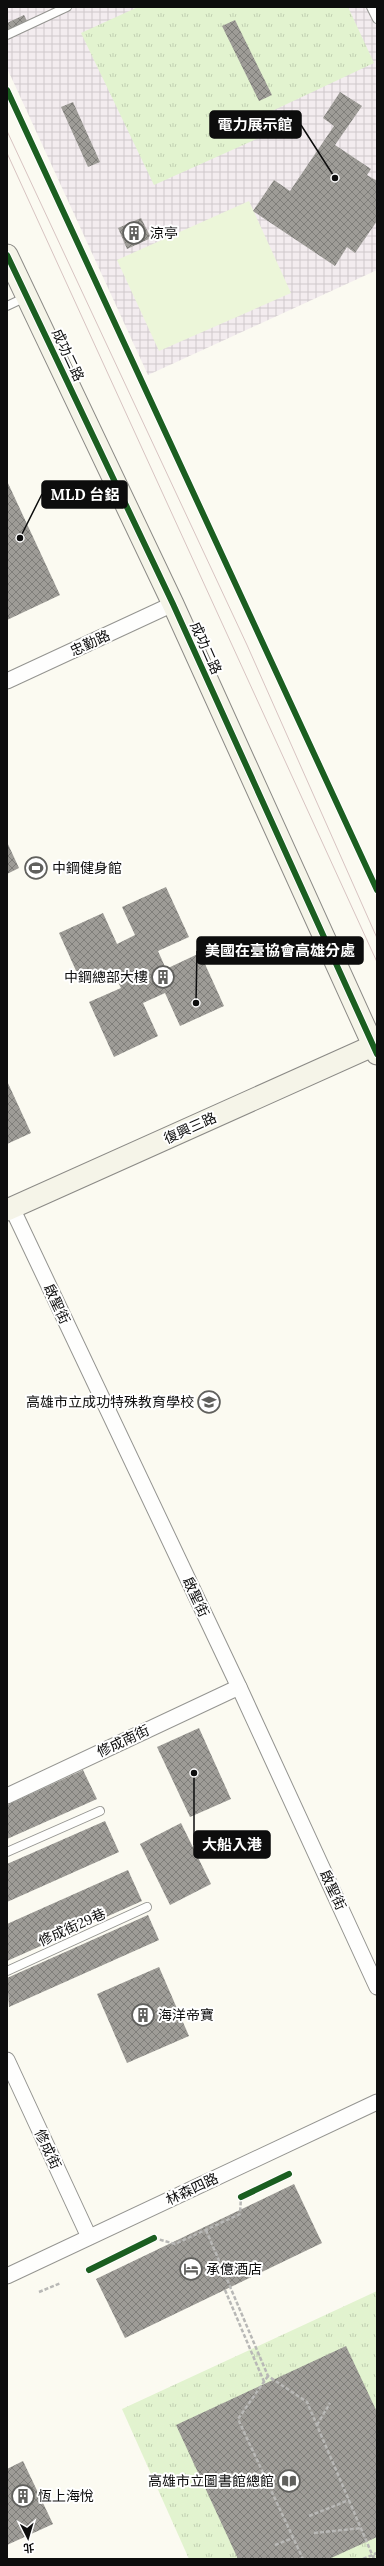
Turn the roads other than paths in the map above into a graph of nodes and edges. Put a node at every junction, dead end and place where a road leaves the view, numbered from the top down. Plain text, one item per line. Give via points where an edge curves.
1 (371, 7) edge
2 (64, 8) edge
3 (377, 19) edge
4 (7, 35) edge
5 (7, 255) edge
6 (27, 297) junction
7 (7, 306) edge
8 (173, 604) junction
9 (7, 681) edge
10 (376, 1048) edge
11 (9, 1209) edge
12 (239, 1687) junction
13 (7, 1796) edge
14 (100, 1811) dead end
15 (7, 1852) edge
16 (147, 1907) dead end
17 (7, 1971) edge
18 (377, 1987) edge
19 (7, 2060) edge
20 (377, 2102) edge
21 (89, 2237) junction
22 (7, 2276) edge

1 - 3 lane
2 - 4 lane
5 - 6 street, 成功二路
6 - 7 lane
6 - 8 street, 成功二路
8 - 9 street, 忠勤路
8 - 10 street, 成功二路
10 - 11 street, 復興三路
11 - 12 street, 啟聖街
12 - 13 street, 修成南街
12 - 18 street, 啟聖街
14 - 15 lane
16 - 17 lane, 修成街29巷
19 - 21 street, 修成街
20 - 21 street, 林森四路
21 - 22 street, 林森四路

